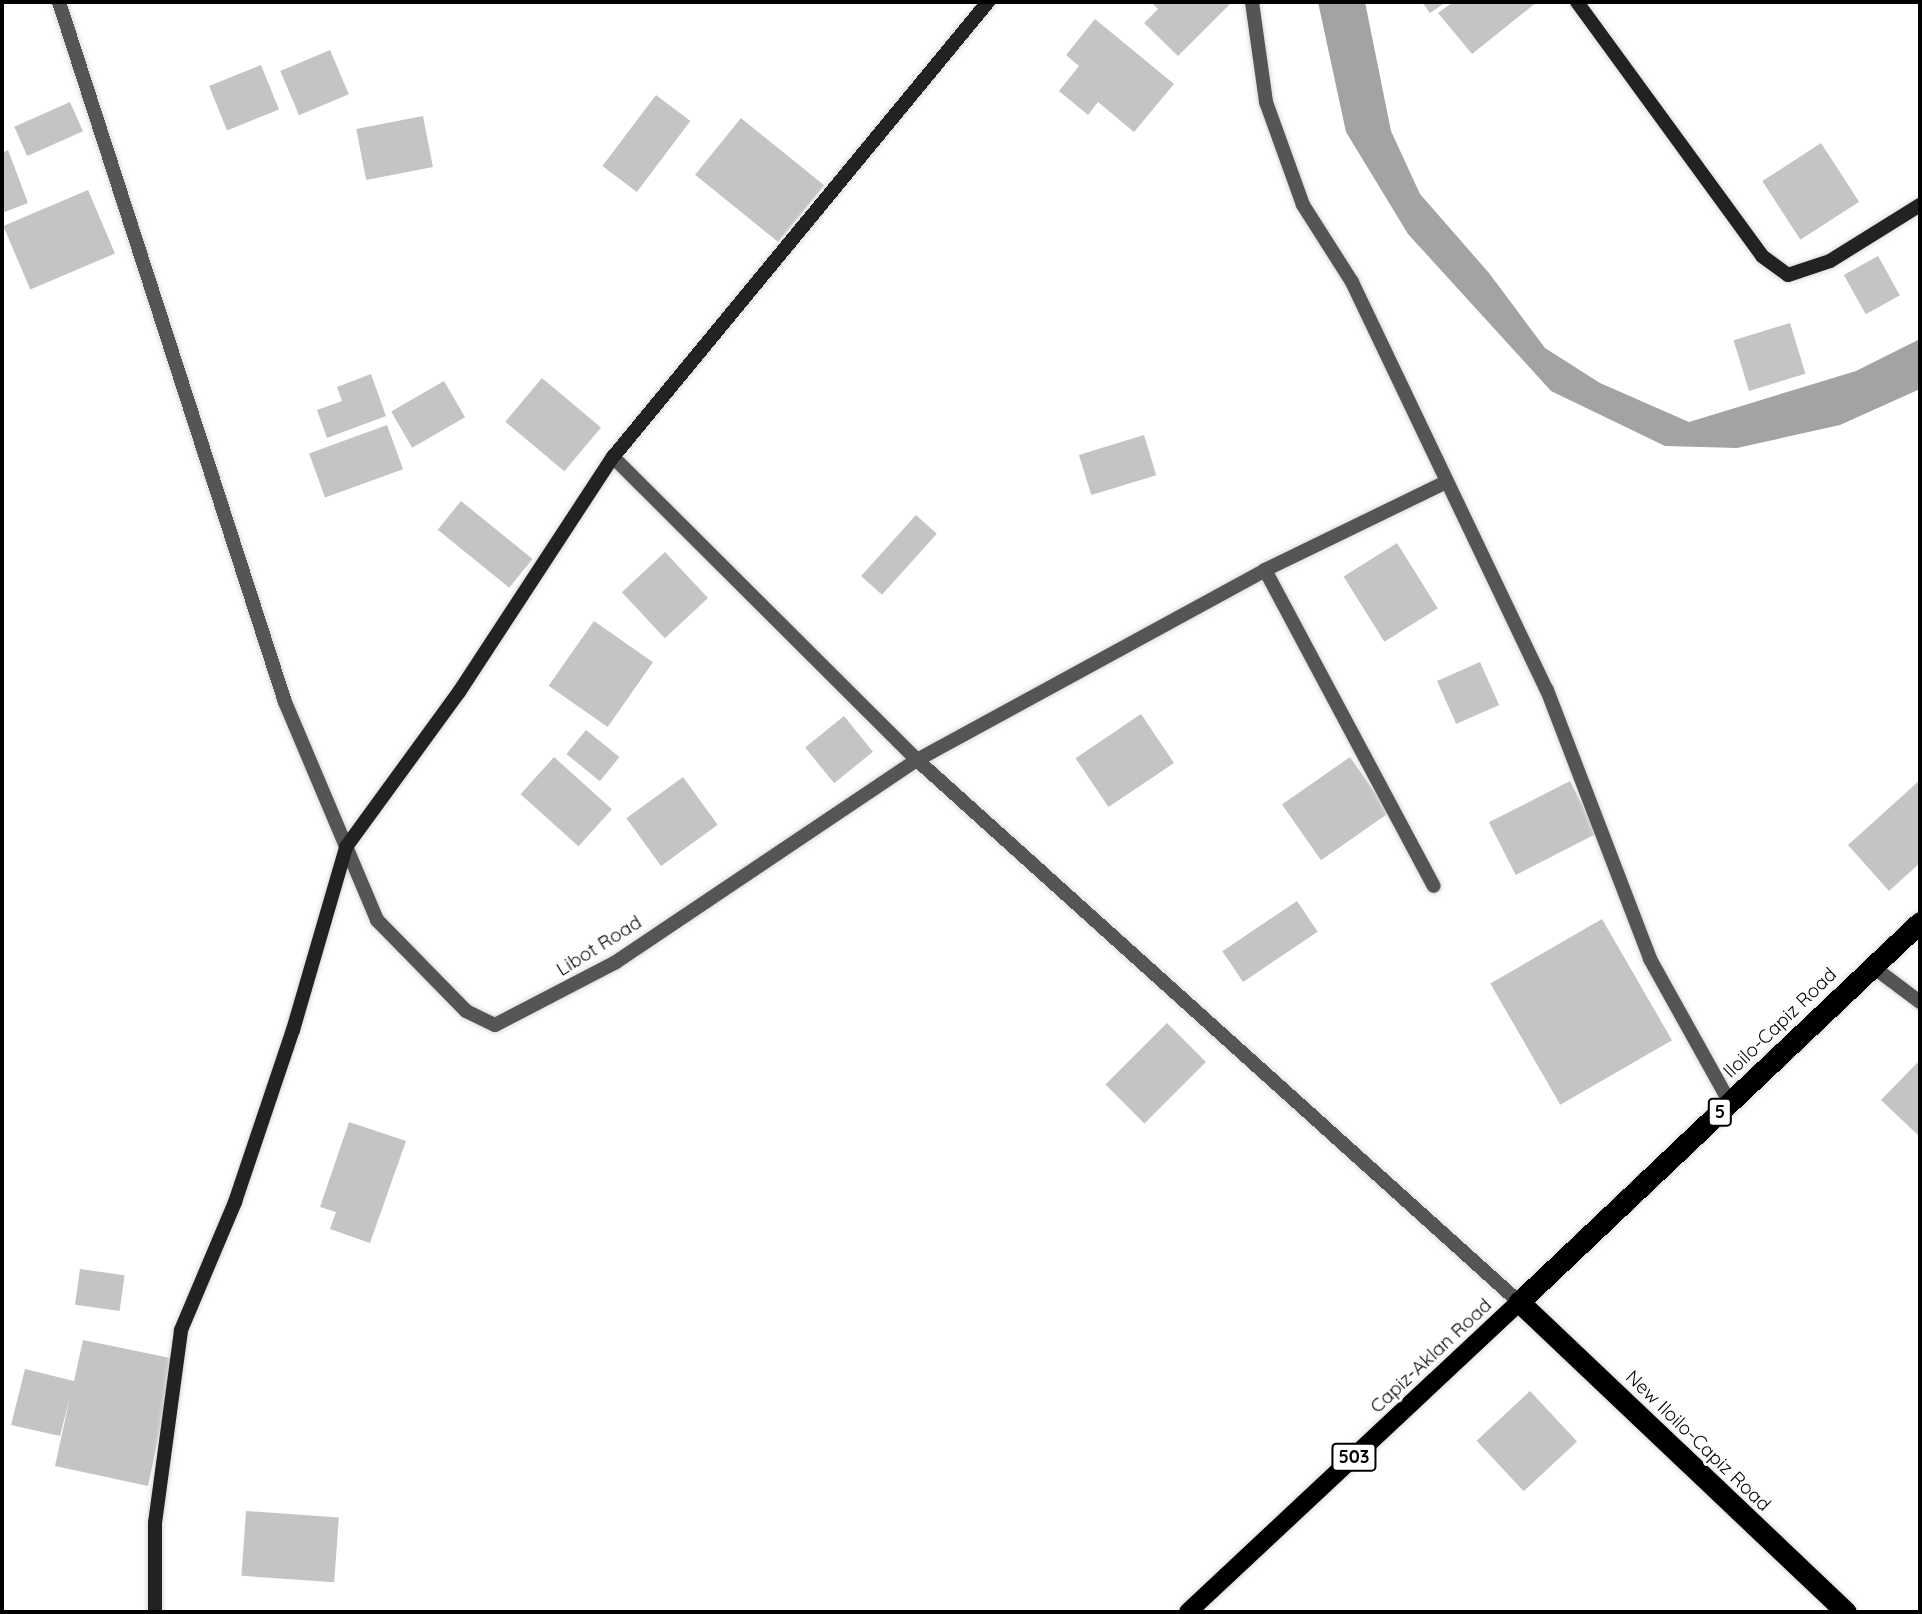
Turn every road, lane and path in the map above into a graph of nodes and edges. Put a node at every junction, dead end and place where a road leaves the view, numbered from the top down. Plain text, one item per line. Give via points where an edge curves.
1 (59, 2) edge
2 (988, 2) edge
3 (1252, 2) edge
4 (1577, 2) edge
5 (1920, 205) edge
6 (613, 457) junction
7 (1446, 482) junction
8 (1265, 570) junction
9 (917, 760) junction
10 (346, 847) junction
11 (1434, 886) dead end
12 (1920, 922) edge
13 (1872, 966) junction
14 (1920, 1002) edge
15 (1730, 1103) junction
16 (1519, 1302) junction
17 (155, 1612) edge
18 (1188, 1612) edge
19 (1846, 1612) edge

1 - 10 street via 285,702
2 - 6 street
3 - 7 street via 1266,103 1303,205 1352,282
4 - 5 street via 1762,256 1788,275 1830,261
6 - 9 street
6 - 10 street via 459,692
7 - 8 street
7 - 15 street via 1547,690 1650,959
8 - 9 street
8 - 11 street
9 - 10 street, Libot Road via 617,962 495,1025 466,1011 377,919
9 - 16 street
10 - 17 street via 293,1030 239,1189 181,1330 155,1523
12 - 13 highway, Iloilo-Capiz Road / 5
13 - 14 street
13 - 15 highway, Iloilo-Capiz Road / 5
15 - 16 highway, Iloilo-Capiz Road / 5
16 - 18 main road, Capiz-Aklan Road / 503
16 - 19 highway, New Iloilo-Capiz Road

